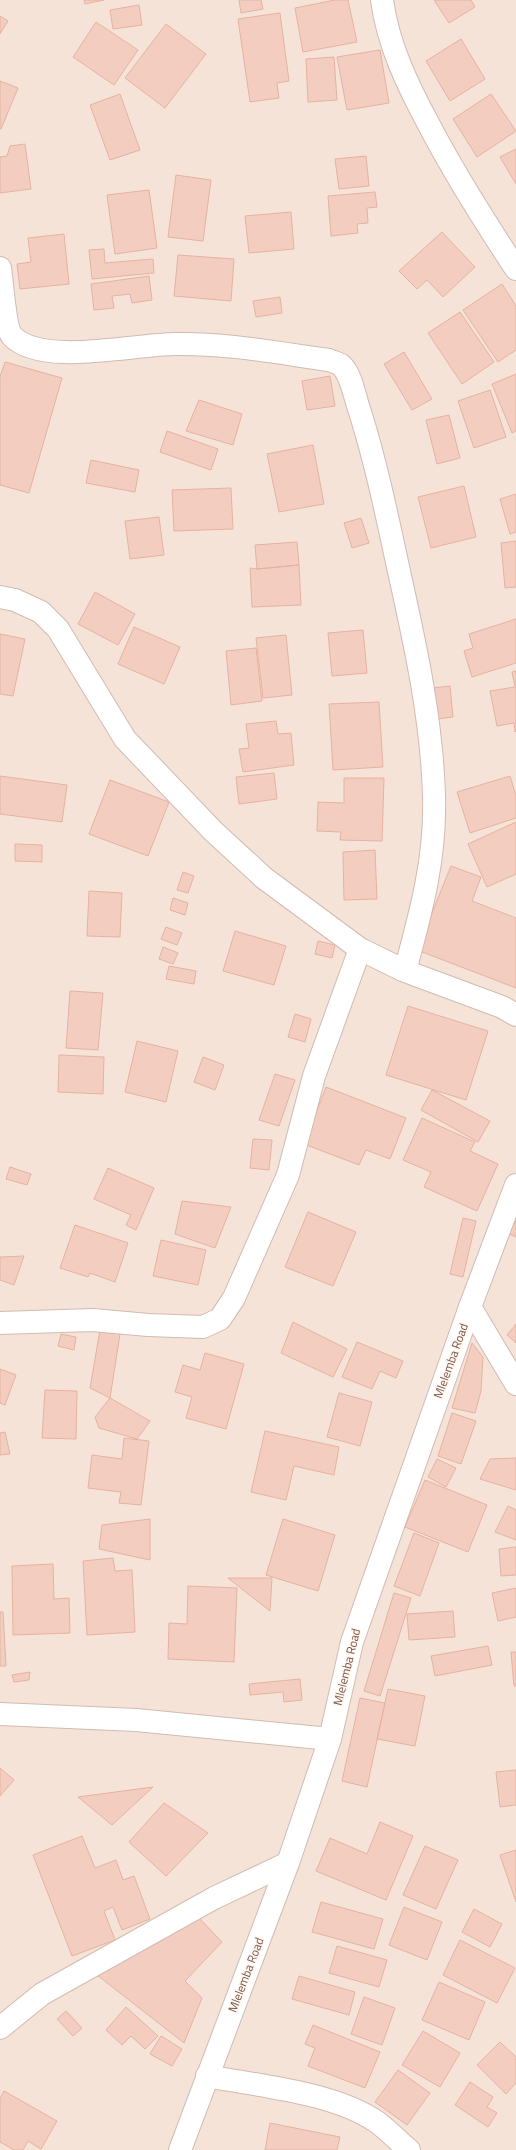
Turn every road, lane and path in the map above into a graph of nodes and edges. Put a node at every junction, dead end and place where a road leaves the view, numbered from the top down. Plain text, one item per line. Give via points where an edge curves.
1 (382, 0) edge
2 (0, 268) edge
3 (516, 269) edge
4 (0, 597) edge
5 (360, 949) junction
6 (405, 971) junction
7 (516, 1015) edge
8 (516, 1185) edge
9 (470, 1306) junction
10 (0, 1323) edge
11 (516, 1384) edge
12 (0, 1714) edge
13 (330, 1738) junction
14 (288, 1863) junction
15 (0, 2028) edge
16 (207, 2076) junction
17 (180, 2150) edge
18 (408, 2150) edge

1 - 3 street via 404,78 456,176
2 - 6 street via 10,335 21,344 40,350 88,352 175,344 242,347 329,360 341,365 348,377 370,444 408,611 425,700 431,753 434,796 433,853 424,903
4 - 5 street via 15,600 41,612 58,629 126,739 213,832 264,878
5 - 6 street
5 - 10 street via 314,1076 288,1175 234,1298 220,1319 203,1327 93,1320
6 - 7 street
8 - 9 street, Mlelemba Road
9 - 11 street
9 - 13 street, Mlelemba Road via 352,1642
12 - 13 street via 136,1720
13 - 14 street, Mlelemba Road
14 - 15 street via 214,1898 42,1994
14 - 16 street, Mlelemba Road
16 - 17 street, Mlelemba Road
16 - 18 street via 326,2098 377,2122

